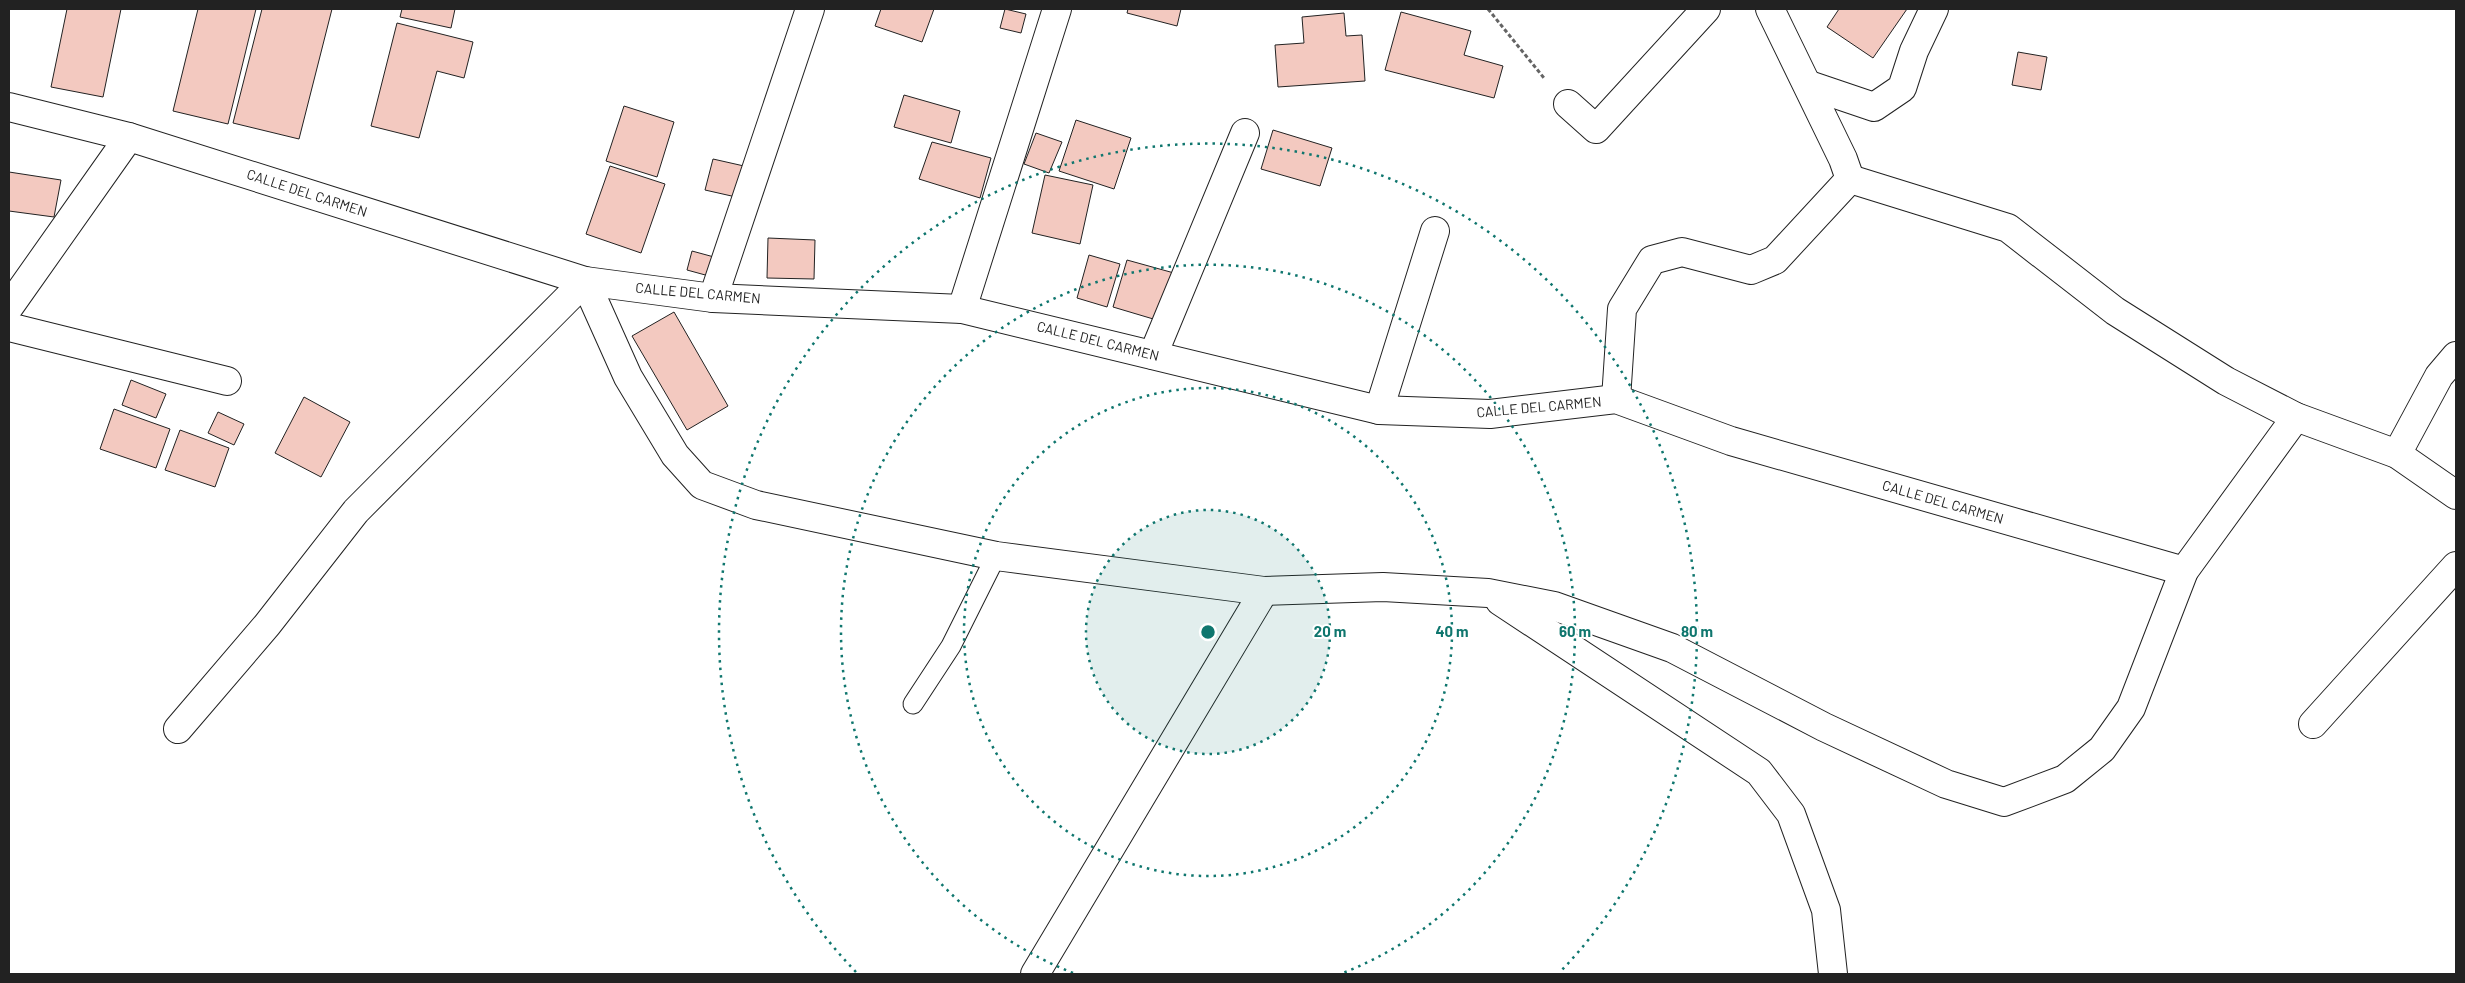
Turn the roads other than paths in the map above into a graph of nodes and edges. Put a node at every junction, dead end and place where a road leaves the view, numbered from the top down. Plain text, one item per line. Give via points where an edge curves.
1 (810, 9) edge
2 (1057, 9) edge
3 (1706, 9) edge
4 (1770, 9) edge
5 (1934, 9) edge
6 (1809, 85) junction
7 (1568, 104) road end
8 (9, 107) edge
9 (1245, 133) dead end
10 (129, 137) junction
11 (1850, 179) junction
12 (1435, 231) dead end
13 (586, 281) junction
14 (713, 298) junction
15 (9, 307) edge
16 (962, 309) junction
17 (9, 327) edge
18 (1153, 355) junction
19 (2456, 356) edge
20 (227, 381) dead end
21 (1616, 399) junction
22 (1379, 410) junction
23 (2296, 417) junction
24 (2397, 454) junction
25 (2456, 495) edge
26 (996, 556) junction
27 (2456, 566) edge
28 (2184, 571) junction
29 (1264, 591) junction
30 (1488, 593) junction
31 (913, 704) dead end
32 (2312, 724) dead end
33 (178, 729) dead end
34 (1035, 974) edge
35 (1833, 974) edge

1 - 14 street
2 - 16 street
3 - 7 street via 1596,129
4 - 6 street
5 - 6 street via 1914,51 1902,88 1874,107
6 - 11 street
8 - 10 street, CALLE DEL CARMEN
9 - 18 street
10 - 13 street, CALLE DEL CARMEN
10 - 15 street
11 - 21 street via 1775,260 1751,270 1682,252 1652,260 1622,308
11 - 23 street via 2008,228 2115,311 2226,381
12 - 22 street
13 - 14 street, CALLE DEL CARMEN
13 - 26 street via 628,377 675,454 702,485 756,505
13 - 33 street via 356,511 268,625
14 - 16 street, CALLE DEL CARMEN
16 - 18 street, CALLE DEL CARMEN
17 - 20 street
18 - 22 street, CALLE DEL CARMEN
19 - 24 street via 2439,376
21 - 22 street, CALLE DEL CARMEN via 1490,414
21 - 28 street, CALLE DEL CARMEN via 1731,441
23 - 24 street
23 - 28 street
24 - 25 street
26 - 29 street
26 - 31 lane via 951,646
27 - 32 street
28 - 30 street via 2131,708 2102,749 2065,778 2004,802 1946,784 1672,648 1554,606
29 - 30 street via 1383,587
29 - 34 street
30 - 35 street via 1759,772 1791,814 1826,910

